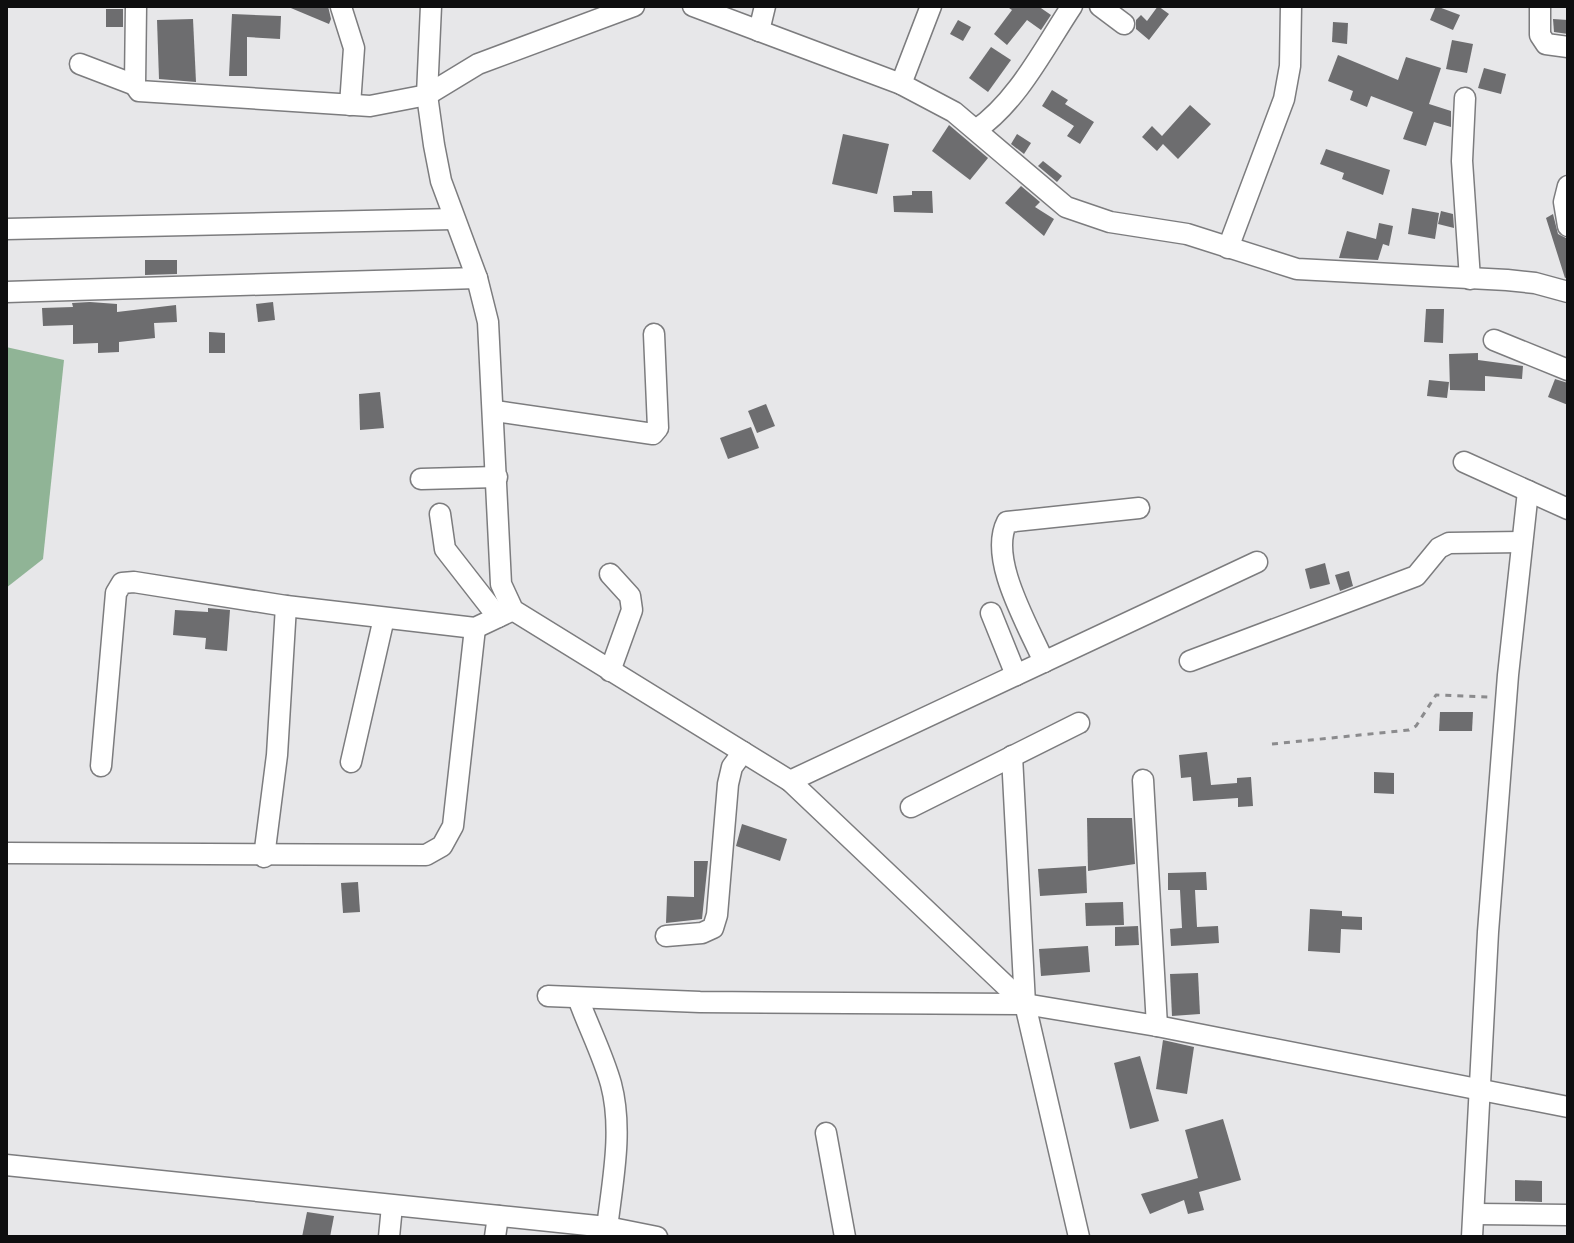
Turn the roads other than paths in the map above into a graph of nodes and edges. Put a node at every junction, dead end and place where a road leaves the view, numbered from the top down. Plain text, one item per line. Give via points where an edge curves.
1 (136, 6) edge
2 (431, 6) edge
3 (634, 6) edge
4 (693, 6) edge
5 (765, 6) edge
6 (931, 6) edge
7 (1072, 6) edge
8 (1100, 6) edge
9 (1291, 6) edge
10 (1540, 6) edge
11 (341, 7) edge
12 (1124, 24) dead end
13 (759, 31) junction
14 (1568, 47) edge
15 (80, 64) dead end
16 (901, 84) junction
17 (135, 85) junction
18 (427, 95) junction
19 (1465, 98) dead end
20 (350, 105) junction
21 (976, 130) junction
22 (1568, 186) edge
23 (453, 219) junction
24 (1568, 226) edge
25 (6, 229) edge
26 (1228, 248) junction
27 (477, 278) junction
28 (1470, 279) junction
29 (6, 292) edge
30 (1568, 292) edge
31 (654, 334) dead end
32 (1494, 340) dead end
33 (1568, 370) edge
34 (495, 411) junction
35 (1464, 462) dead end
36 (497, 477) junction
37 (421, 479) dead end
38 (1528, 491) junction
39 (1139, 508) dead end
40 (1568, 509) edge
41 (440, 514) dead end
42 (1522, 542) junction
43 (1257, 562) dead end
44 (610, 574) dead end
45 (286, 606) junction
46 (506, 613) junction
47 (991, 613) dead end
48 (384, 618) junction
49 (475, 628) junction
50 (1190, 661) dead end
51 (1044, 662) junction
52 (610, 671) junction
53 (1016, 675) junction
54 (1079, 723) dead end
55 (743, 752) junction
56 (1012, 756) junction
57 (351, 762) dead end
58 (101, 766) dead end
59 (1143, 780) dead end
60 (790, 781) junction
61 (911, 807) dead end
62 (6, 853) edge
63 (264, 857) junction
64 (666, 936) dead end
65 (548, 996) dead end
66 (578, 998) junction
67 (1025, 1004) junction
68 (1157, 1026) junction
69 (1477, 1087) junction
70 (1568, 1107) edge
71 (826, 1133) dead end
72 (6, 1165) edge
73 (392, 1206) junction
74 (1475, 1214) junction
75 (1568, 1215) edge
76 (496, 1227) edge
77 (606, 1232) edge
78 (389, 1237) edge
79 (657, 1237) edge
80 (845, 1237) edge
81 (1079, 1237) edge
82 (1472, 1237) edge

1 - 17 street
2 - 18 street
3 - 18 street via 478,64
4 - 13 street
5 - 13 street
6 - 16 street
7 - 21 street via 1010,98
8 - 12 street
9 - 26 street via 1284,99
10 - 14 street via 1540,35 1546,44
11 - 20 street via 354,48
13 - 16 street
15 - 17 street
16 - 21 street
17 - 20 street via 139,91
18 - 20 street
18 - 23 street
19 - 28 street via 1462,161
21 - 26 street via 1066,207
22 - 24 street
23 - 25 street
23 - 27 street
26 - 28 street via 1297,269
27 - 29 street
27 - 34 street via 488,322
28 - 30 street via 1535,283
31 - 34 street via 658,428 653,434
32 - 33 street
34 - 36 street
35 - 38 street
36 - 37 street
36 - 46 street
38 - 40 street
38 - 42 street
39 - 51 street via 1007,522 999,543 1003,564
41 - 46 street via 445,549
42 - 50 street via 1449,543 1416,576
42 - 69 street
43 - 51 street
44 - 52 street via 630,596 632,610
45 - 48 street
45 - 58 street via 122,583 116,593
45 - 63 street via 277,755
46 - 49 street
46 - 52 street
47 - 53 street
48 - 49 street
48 - 57 street
49 - 63 street via 453,826 442,846 426,855
51 - 53 street
52 - 55 street
53 - 60 street
54 - 56 street
55 - 60 street
55 - 64 street via 728,784 713,928
56 - 61 street
56 - 67 street
59 - 68 street
60 - 67 street
62 - 63 street
65 - 66 street
66 - 67 street
66 - 77 street via 615,1105 615,1163
67 - 68 street
67 - 81 street
68 - 69 street
69 - 70 street
69 - 74 street
71 - 80 street
72 - 73 street
73 - 76 street
73 - 78 street
74 - 75 street
74 - 82 street
76 - 77 street
77 - 79 street

